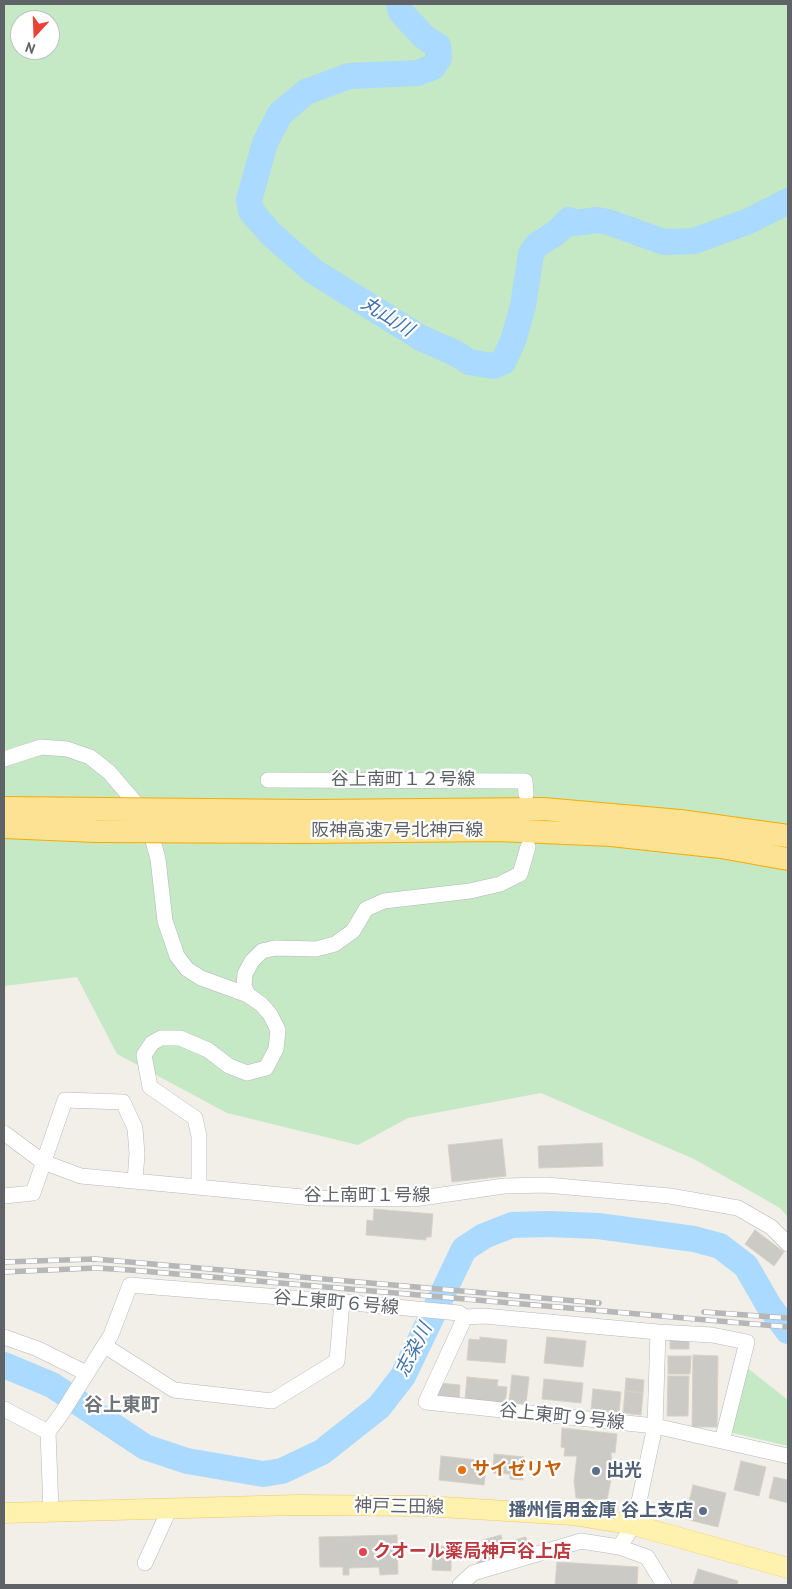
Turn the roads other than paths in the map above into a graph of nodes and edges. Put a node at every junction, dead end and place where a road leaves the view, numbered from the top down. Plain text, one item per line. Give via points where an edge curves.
1 (4, 759) edge
2 (268, 780) dead end
3 (526, 794) dead end
4 (4, 808) edge
5 (307, 821) junction
6 (4, 827) edge
7 (788, 836) edge
8 (528, 847) dead end
9 (788, 859) edge
10 (248, 996) junction
11 (4, 1133) edge
12 (43, 1162) junction
13 (135, 1181) junction
14 (198, 1186) junction
15 (4, 1196) edge
16 (788, 1244) edge
17 (342, 1302) junction
18 (465, 1317) junction
19 (658, 1332) junction
20 (4, 1338) edge
21 (105, 1346) junction
22 (84, 1376) junction
23 (4, 1409) edge
24 (655, 1426) junction
25 (48, 1432) junction
26 (722, 1440) junction
27 (788, 1456) edge
28 (170, 1508) junction
29 (51, 1511) junction
30 (4, 1513) edge
31 (634, 1525) junction
32 (620, 1547) junction
33 (146, 1563) dead end
34 (788, 1568) edge
35 (460, 1585) edge
36 (664, 1585) edge

1 - 10 street via 41,747 67,749 90,757 109,772 146,815 158,859 165,921 177,956 200,978
2 - 3 street, 谷上南町１２号線 via 525,780
4 - 5 highway, 阪神高速7号北神戸線, bridge
5 - 6 highway, 阪神高速7号北神戸線, bridge via 95,831
5 - 7 highway, 阪神高速7号北神戸線 via 543,809 680,821
5 - 9 highway, 阪神高速7号北神戸線 via 611,835 721,847
8 - 10 street via 520,874 500,884 470,892 384,902 366,910 353,930 335,944 262,951 245,974 244,986
10 - 14 street via 261,1004 278,1030 276,1049 266,1068 247,1073 180,1038 161,1038 152,1042 144,1055 150,1087 195,1118 199,1136
11 - 12 street, 谷上南町１号線
12 - 13 street, 谷上南町１号線 via 81,1176
12 - 13 street via 66,1100 124,1102 135,1128
12 - 15 street via 33,1193
13 - 14 street, 谷上南町１号線
14 - 16 street, 谷上南町１号線 via 313,1198 414,1200 504,1186 546,1185 670,1196 738,1208 771,1227
17 - 18 street, 谷上東町６号線 via 459,1312
17 - 21 street, 谷上東町６号線 via 130,1285
17 - 21 street via 337,1361 272,1400 174,1390
18 - 19 street, 谷上東町６号線
18 - 24 street, 谷上東町９号線 via 426,1402
19 - 24 street
19 - 26 street, 谷上東町６号線 via 747,1342
20 - 22 street via 38,1349
21 - 22 street, 谷上東町６号線
22 - 25 street, 谷上東町６号線
23 - 25 street
24 - 26 street, 谷上東町９号線
24 - 31 street
25 - 29 street
26 - 27 street, 谷上東町９号線
28 - 29 main road, 神戸三田線
28 - 31 main road, 神戸三田線 via 425,1506 573,1515
28 - 33 street
29 - 30 main road, 神戸三田線
31 - 32 street
31 - 34 main road, 神戸三田線
32 - 35 street via 581,1541 564,1544 474,1573
32 - 36 street via 647,1557

